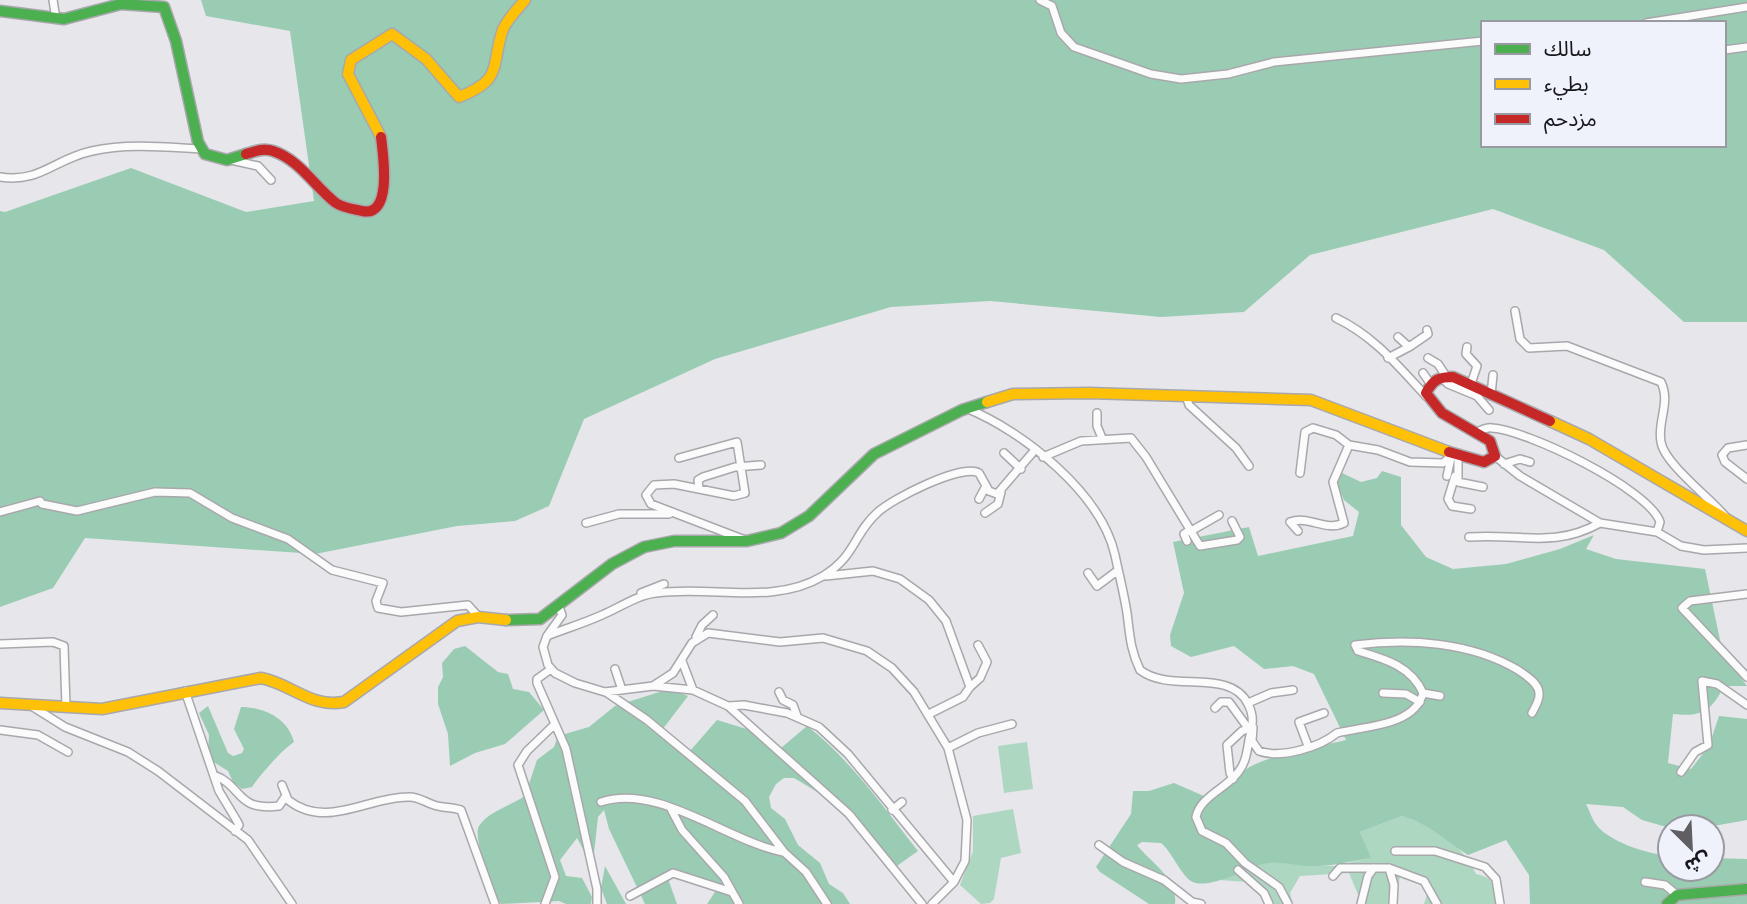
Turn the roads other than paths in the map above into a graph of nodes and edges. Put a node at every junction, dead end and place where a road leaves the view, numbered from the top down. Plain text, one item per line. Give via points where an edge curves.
1 (53, 0) edge
2 (525, 0) edge
3 (1040, 0) edge
4 (1747, 7) edge
5 (0, 11) edge
6 (56, 19) junction
7 (1659, 21) edge
8 (1481, 41) edge
9 (1747, 47) edge
10 (1726, 50) edge
11 (201, 149) junction
12 (227, 160) junction
13 (0, 177) edge
14 (271, 180) dead end
15 (1515, 311) dead end
16 (1336, 318) dead end
17 (1427, 330) dead end
18 (1398, 337) dead end
19 (1409, 347) junction
20 (1467, 347) dead end
21 (1388, 358) junction
22 (1428, 358) dead end
23 (1493, 375) dead end
24 (1443, 377) junction
25 (1471, 384) junction
26 (1491, 395) junction
27 (1187, 399) junction
28 (989, 400) junction
29 (1432, 402) junction
30 (966, 408) junction
31 (1489, 410) dead end
32 (1097, 413) dead end
33 (999, 422) junction
34 (1477, 432) junction
35 (1102, 438) junction
36 (1349, 445) junction
37 (1747, 445) edge
38 (1034, 451) junction
39 (1004, 453) dead end
40 (1454, 456) junction
41 (1495, 456) junction
42 (1043, 457) junction
43 (679, 458) dead end
44 (1530, 462) dead end
45 (1504, 464) junction
46 (761, 465) dead end
47 (742, 466) junction
48 (1249, 466) dead end
49 (1021, 469) junction
50 (1300, 473) dead end
51 (1451, 476) junction
52 (1747, 479) edge
53 (986, 486) junction
54 (1483, 487) dead end
55 (699, 488) junction
56 (1001, 492) junction
57 (979, 499) dead end
58 (1471, 509) dead end
59 (0, 512) edge
60 (985, 513) dead end
61 (1219, 515) dead end
62 (680, 516) junction
63 (1728, 519) junction
64 (1232, 521) dead end
65 (586, 523) dead end
66 (1600, 523) junction
67 (1190, 530) junction
68 (1298, 531) dead end
69 (1747, 531) edge
70 (1657, 532) junction
71 (1469, 537) dead end
72 (747, 541) junction
73 (1187, 541) dead end
74 (1747, 548) edge
75 (1117, 571) junction
76 (1088, 573) dead end
77 (822, 577) junction
78 (664, 584) dead end
79 (1747, 594) edge
80 (633, 601) junction
81 (559, 607) junction
82 (477, 615) junction
83 (713, 615) dead end
84 (547, 636) junction
85 (696, 638) junction
86 (0, 644) edge
87 (978, 645) dead end
88 (682, 662) junction
89 (551, 669) junction
90 (615, 669) dead end
91 (1747, 677) edge
92 (653, 686) junction
93 (970, 687) junction
94 (622, 690) junction
95 (693, 690) junction
96 (1293, 690) dead end
97 (185, 691) junction
98 (605, 692) junction
99 (779, 692) dead end
100 (1383, 693) dead end
101 (1423, 693) junction
102 (1440, 696) dead end
103 (1420, 702) junction
104 (0, 703) edge
105 (1248, 703) junction
106 (30, 705) junction
107 (1747, 705) edge
108 (728, 706) junction
109 (66, 707) junction
110 (1215, 708) dead end
111 (1324, 713) dead end
112 (1532, 713) dead end
113 (929, 714) junction
114 (797, 716) junction
115 (1241, 719) junction
116 (555, 724) junction
117 (1012, 724) dead end
118 (1250, 728) junction
119 (0, 730) edge
120 (1237, 736) junction
121 (1308, 746) junction
122 (948, 748) junction
123 (68, 752) dead end
124 (1266, 753) junction
125 (1246, 756) junction
126 (1681, 772) dead end
127 (214, 775) junction
128 (1233, 779) junction
129 (282, 785) dead end
130 (285, 797) junction
131 (601, 802) dead end
132 (902, 802) dead end
133 (671, 809) junction
134 (892, 810) junction
135 (235, 831) junction
136 (1099, 845) dead end
137 (1395, 850) dead end
138 (784, 852) junction
139 (1374, 867) junction
140 (1389, 868) junction
141 (1238, 870) dead end
142 (1332, 876) dead end
143 (954, 882) junction
144 (1645, 882) dead end
145 (597, 889) junction
146 (1747, 889) edge
147 (732, 892) junction
148 (1677, 895) junction
149 (630, 896) dead end
150 (292, 904) edge
151 (495, 904) edge
152 (545, 904) edge
153 (597, 904) edge
154 (603, 904) edge
155 (739, 904) edge
156 (827, 904) edge
157 (922, 904) edge
158 (932, 904) edge
159 (1201, 904) edge
160 (1269, 904) edge
161 (1288, 904) edge
162 (1361, 904) edge
163 (1393, 904) edge
164 (1437, 904) edge
165 (1500, 904) edge
166 (1667, 904) edge

1 - 6 street
2 - 12 street via 502,30 493,75 468,95 459,97 426,59 392,34 351,60 348,74 381,132 385,188 376,208 368,212 338,205 276,152 264,149
3 - 8 street via 1052,6 1061,33 1074,47 1151,75 1181,79 1228,74 1274,62
4 - 7 street
5 - 6 street
6 - 11 street via 121,4 164,7
9 - 10 street
11 - 12 street via 210,157
11 - 13 street via 94,150 60,161 33,177
12 - 14 street via 258,166
15 - 63 street via 1520,339 1529,348 1567,346 1661,382 1665,401 1661,442 1675,465
16 - 21 street via 1374,340
17 - 19 street via 1428,334
18 - 19 street
19 - 21 street
20 - 25 street via 1466,354 1476,366
21 - 29 street
22 - 24 street via 1438,364
23 - 26 street
24 - 25 street
24 - 29 street via 1427,378 1426,393
24 - 31 street via 1448,384 1477,396
25 - 26 street
26 - 63 street via 1589,439
27 - 28 street via 1033,392
27 - 40 street via 1311,400
27 - 48 street
28 - 30 street
28 - 33 street
29 - 34 street via 1442,413
30 - 33 street
30 - 72 street via 874,453 791,528
32 - 35 street
33 - 38 street
34 - 41 street via 1490,441
34 - 70 street via 1491,427 1568,453 1646,505 1659,518
35 - 42 street via 1069,444
35 - 67 street via 1131,439 1136,444
36 - 40 street via 1427,464 1443,463
36 - 50 street via 1330,432 1309,428
36 - 68 street via 1333,482 1344,523 1330,527 1290,522
37 - 52 street via 1728,447 1722,455 1724,462
38 - 42 street
38 - 49 street
39 - 49 street
40 - 41 street via 1485,462
40 - 51 street
41 - 45 street
42 - 75 street via 1086,497 1100,517
43 - 47 street via 733,441 739,444
44 - 45 street via 1520,459
45 - 66 street
46 - 47 street
47 - 55 street via 703,477 698,480
47 - 55 street via 745,494
49 - 56 street
51 - 54 street
51 - 58 street via 1448,499 1452,506
53 - 56 street via 991,492
53 - 57 street
53 - 77 street via 979,473 966,470 897,499 874,516 851,554
55 - 62 street via 660,483 647,491 651,504
56 - 60 street via 998,504
59 - 82 street via 40,501 77,510 155,492 190,493 232,518 297,544 332,570 383,583 378,608 401,612 468,605
61 - 67 street
62 - 65 street via 644,512
62 - 72 street
63 - 69 street
64 - 67 street via 1240,537 1234,541 1200,546
66 - 70 street
66 - 71 street via 1582,533 1546,540
67 - 73 street via 1184,534
70 - 74 street via 1681,546
72 - 81 street via 674,541 644,547 612,564
75 - 76 street via 1097,586
75 - 105 street via 1127,613 1127,637 1140,670 1162,682 1229,686
77 - 80 street via 769,593 692,590 648,594
77 - 93 street via 873,571 900,579 929,600 946,621
78 - 80 street via 642,592
79 - 91 street via 1690,601 1682,608
80 - 84 street
81 - 82 street via 527,621
81 - 84 street via 562,615
82 - 97 street via 457,621 354,696 333,705 314,704 267,678
83 - 85 street
84 - 89 street via 544,656
85 - 88 street
85 - 113 street via 708,632 780,642 823,638 856,647 892,668
86 - 109 street via 54,642 64,646
87 - 93 street via 987,663
88 - 92 street
88 - 95 street
89 - 98 street via 564,679
89 - 116 street via 537,679
90 - 94 street
92 - 94 street
92 - 95 street
93 - 113 street via 963,697
94 - 98 street
95 - 108 street
96 - 105 street via 1270,693
97 - 109 street via 102,709
97 - 127 street
98 - 138 street via 727,783
99 - 114 street
100 - 103 street via 1406,694
101 - 102 street
101 - 103 street
101 - 112 street via 1399,666 1358,651 1355,645 1439,644 1488,655 1527,676 1538,688
103 - 121 street via 1403,718 1337,733
104 - 106 street
105 - 118 street
106 - 109 street
106 - 135 street via 65,727 144,760
107 - 126 street via 1717,684 1702,681 1708,745 1695,752
108 - 114 street
108 - 157 street via 849,814
110 - 115 street via 1229,702
111 - 121 street via 1299,722
113 - 122 street
114 - 134 street via 834,739
115 - 118 street
115 - 120 street
116 - 145 street via 566,749
116 - 152 street via 518,765 555,877
117 - 122 street via 978,733
118 - 120 street
118 - 124 street via 1252,741
118 - 125 street
119 - 123 street via 38,735
120 - 128 street via 1227,745
121 - 124 street
122 - 143 street via 967,820 967,849
124 - 125 street
125 - 128 street
127 - 130 street via 227,780 238,797 255,806 279,806
127 - 135 street via 223,802 239,825
128 - 161 street via 1200,807 1197,822 1202,831 1233,849 1279,887
129 - 130 street
130 - 151 street via 311,812 344,812 376,799 412,796 434,806 461,810
131 - 133 street via 628,798
132 - 134 street
133 - 138 street
133 - 147 street via 682,830 719,870
134 - 143 street
135 - 150 street via 255,848
136 - 159 street
137 - 165 street via 1435,851 1485,867 1496,879
138 - 156 street via 806,872
139 - 140 street
139 - 142 street via 1340,868
139 - 162 street
140 - 163 street
140 - 164 street via 1424,881
141 - 160 street
143 - 158 street
144 - 148 street via 1665,885
145 - 153 street
145 - 154 street
146 - 148 street
147 - 149 street via 673,873
147 - 155 street
148 - 166 street

